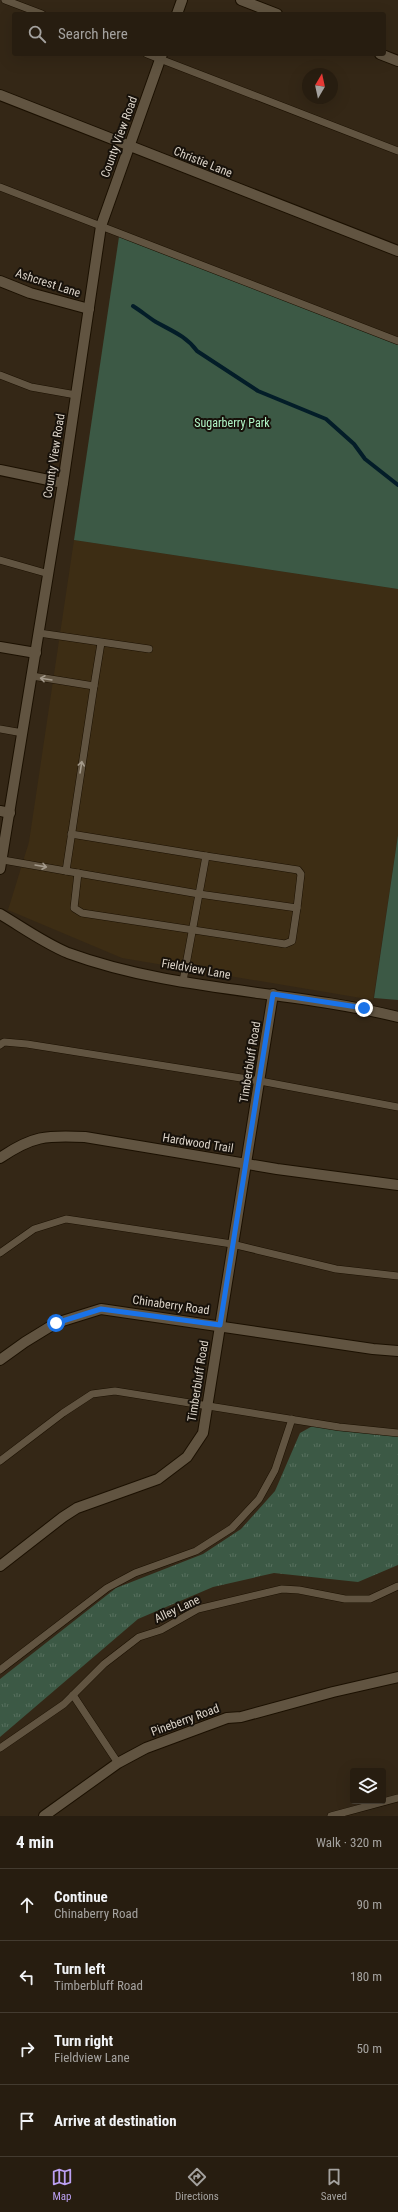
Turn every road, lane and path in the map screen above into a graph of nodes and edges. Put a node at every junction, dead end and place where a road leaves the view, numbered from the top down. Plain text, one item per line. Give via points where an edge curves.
1 (5, 0) edge
2 (182, 0) edge
3 (241, 0) edge
4 (37, 12) edge
5 (178, 12) edge
6 (272, 12) edge
7 (161, 56) edge
8 (385, 56) edge
9 (398, 61) edge
10 (0, 95) edge
11 (129, 146) junction
12 (398, 151) edge
13 (0, 187) edge
14 (101, 226) junction
15 (398, 251) edge
16 (0, 281) edge
17 (89, 309) junction
18 (398, 341) edge
19 (0, 375) edge
20 (76, 395) junction
21 (0, 470) edge
22 (63, 483) junction
23 (0, 560) edge
24 (48, 574) junction
25 (39, 633) junction
26 (101, 643) junction
27 (0, 647) edge
28 (148, 649) dead end
29 (36, 653) junction
30 (32, 676) junction
31 (94, 686) junction
32 (0, 729) edge
33 (23, 733) junction
34 (5, 812) edge
35 (71, 834) junction
36 (206, 856) junction
37 (1, 864) edge
38 (66, 871) junction
39 (78, 873) junction
40 (199, 894) junction
41 (297, 908) junction
42 (0, 914) edge
43 (193, 930) junction
44 (183, 981) junction
45 (273, 994) junction
46 (398, 1017) edge
47 (0, 1045) edge
48 (260, 1081) junction
49 (398, 1107) edge
50 (0, 1158) edge
51 (247, 1164) junction
52 (398, 1185) edge
53 (232, 1244) junction
54 (0, 1253) edge
55 (398, 1276) edge
56 (220, 1325) junction
57 (398, 1351) edge
58 (0, 1360) edge
59 (209, 1406) junction
60 (292, 1419) junction
61 (398, 1433) edge
62 (0, 1461) edge
63 (0, 1566) edge
64 (398, 1586) edge
65 (0, 1670) edge
66 (398, 1677) edge
67 (73, 1695) junction
68 (0, 1748) edge
69 (118, 1763) junction
70 (398, 1798) edge
71 (44, 1816) edge
72 (331, 1816) edge

1 - 4 lane
2 - 5 street
3 - 6 street
7 - 11 street, County View Road
7 - 12 lane
8 - 9 street
10 - 11 street, Christie Lane
11 - 14 street, County View Road
11 - 15 street, Christie Lane
13 - 14 lane
14 - 17 street, County View Road
14 - 18 lane
16 - 17 street, Ashcrest Lane via 30,293
17 - 20 street, County View Road
19 - 20 lane via 31,387
20 - 22 street, County View Road
21 - 22 street
22 - 24 street, County View Road
23 - 24 lane
24 - 25 street, County View Road
25 - 26 lane
25 - 29 street, County View Road
26 - 28 lane
26 - 31 lane
27 - 29 street
29 - 30 street, County View Road
31 -> 30 lane
30 - 33 street, County View Road
35 -> 31 lane
32 - 33 lane
33 - 34 street, County View Road
34 - 37 street, County View Road
35 - 36 lane
35 - 38 lane
36 - 40 lane
36 - 41 lane via 298,870 301,874
37 -> 38 lane
38 - 39 lane
39 - 40 lane
39 - 43 lane via 74,908 82,914
40 - 41 lane
40 - 43 lane
41 - 43 lane via 292,941 285,944
42 - 44 street, Fieldview Lane via 68,952 123,968
43 - 44 lane
44 - 45 street, Fieldview Lane
45 - 46 street, Fieldview Lane via 364,1008
45 - 48 street, Timberbluff Road
47 - 48 lane via 4,1042 27,1044
48 - 49 lane
48 - 51 street, Timberbluff Road
50 - 51 street, Hardwood Trail via 23,1143 55,1135 85,1137
51 - 52 street, Hardwood Trail
51 - 53 street, Timberbluff Road
53 - 54 lane via 66,1219 34,1229
53 - 55 lane via 336,1269
53 - 56 street, Timberbluff Road
56 - 57 street, Chinaberry Road
56 - 58 street, Chinaberry Road via 101,1309 56,1323
56 - 59 street, Timberbluff Road
59 - 60 lane
59 - 62 lane via 115,1391 92,1394
59 - 63 street, Timberbluff Road via 203,1433 187,1457 158,1479 78,1508
60 - 61 lane
60 - 65 lane via 269,1482 259,1499 232,1528 196,1551 135,1573 107,1588
64 - 67 lane, Alley Lane via 370,1599 345,1599 282,1589 198,1609 161,1630 139,1637 104,1664
66 - 69 street, Pineberry Road via 241,1717 226,1718 146,1748
67 - 68 lane, Alley Lane
67 - 69 lane
69 - 71 street, Pineberry Road
70 - 72 lane

